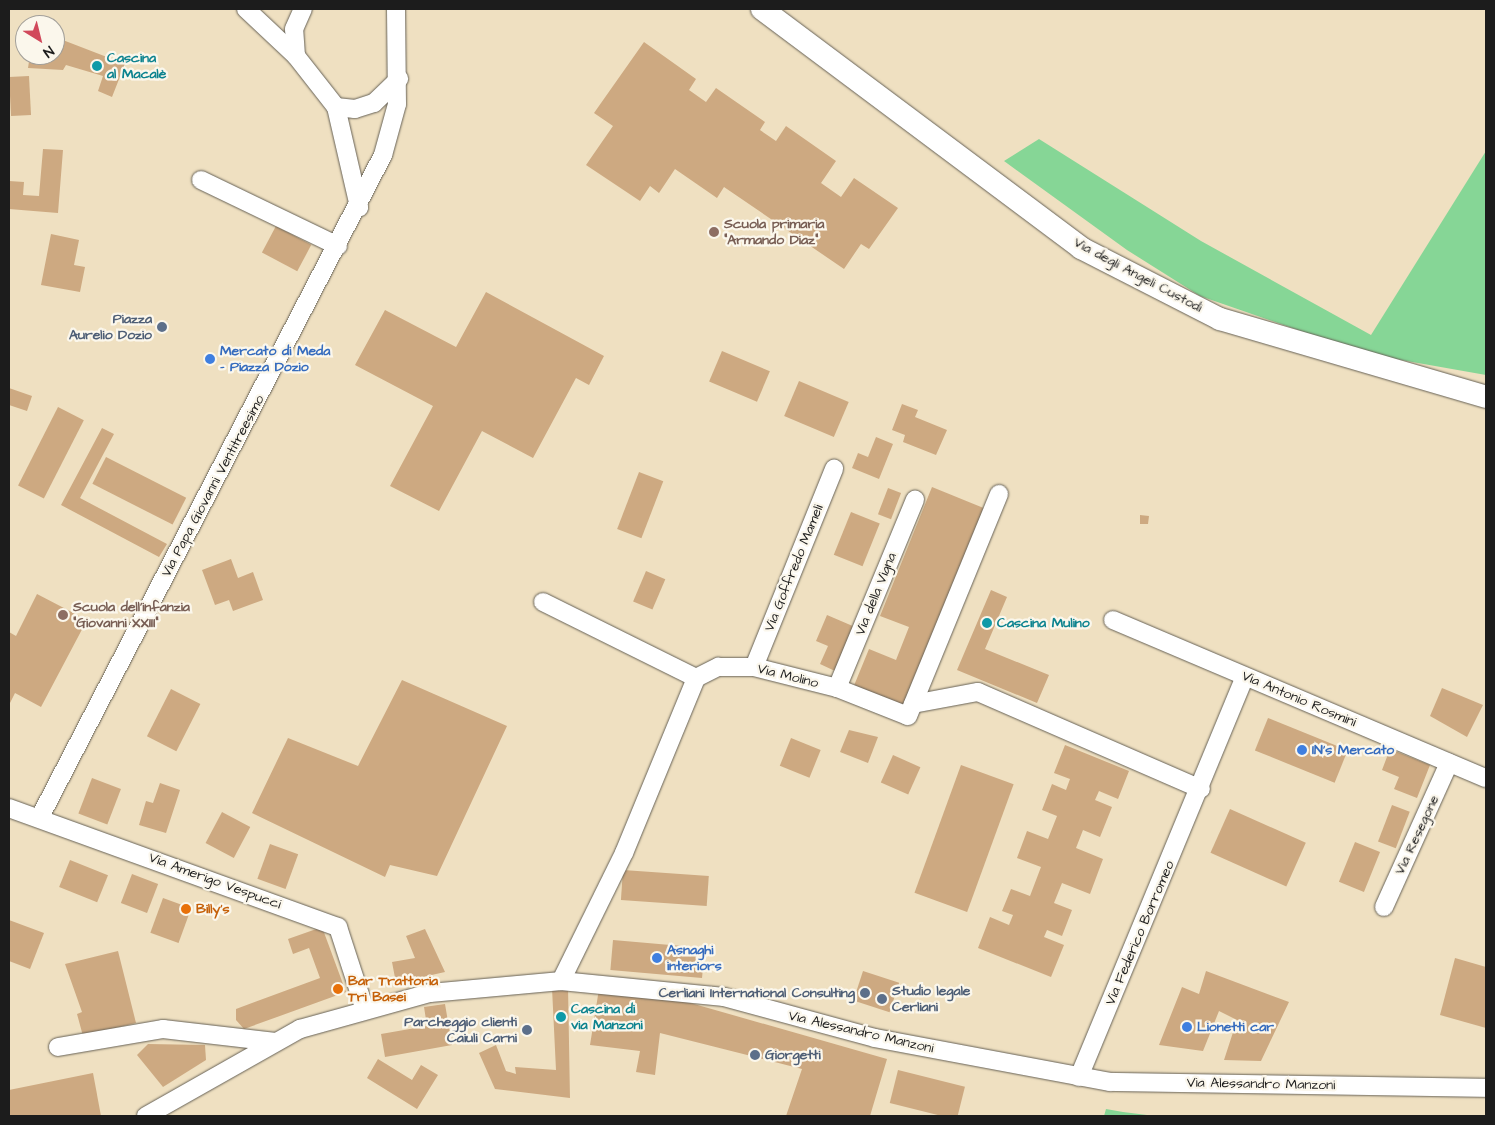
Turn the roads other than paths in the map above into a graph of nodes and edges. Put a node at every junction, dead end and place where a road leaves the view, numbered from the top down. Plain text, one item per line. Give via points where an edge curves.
1 (246, 9) edge
2 (303, 9) edge
3 (396, 9) edge
4 (762, 9) edge
5 (296, 56) junction
6 (399, 79) junction
7 (336, 107) junction
8 (201, 180) dead end
9 (359, 208) junction
10 (338, 246) junction
11 (1486, 397) edge
12 (834, 469) dead end
13 (999, 494) dead end
14 (914, 500) dead end
15 (543, 602) dead end
16 (1113, 620) dead end
17 (754, 667) junction
18 (1246, 676) junction
19 (696, 678) junction
20 (837, 688) junction
21 (913, 704) junction
22 (1450, 763) junction
23 (1486, 778) edge
24 (1201, 789) junction
25 (9, 808) edge
26 (40, 817) junction
27 (1384, 907) dead end
28 (561, 980) junction
29 (366, 1010) junction
30 (275, 1042) junction
31 (58, 1047) dead end
32 (1079, 1077) junction
33 (1486, 1088) edge
34 (146, 1116) edge

1 - 5 street
2 - 5 street via 294,29
3 - 6 street, Via Papa Giovanni Ventitreesimo
4 - 11 street, Via degli Angeli Custodi via 1081,248 1220,319
5 - 7 street
6 - 7 street via 374,103 355,109
6 - 9 street, Via Papa Giovanni Ventitreesimo via 383,155
7 - 9 street
8 - 10 street
9 - 10 street, Via Papa Giovanni Ventitreesimo
10 - 26 street, Via Papa Giovanni Ventitreesimo
12 - 17 street, Via Goffredo Mameli
13 - 21 street
14 - 20 street, Via della Vigna
15 - 19 street
16 - 18 street, Via Antonio Rosmini
17 - 19 street, Via Molino via 718,668
17 - 20 street, Via Molino
18 - 22 street, Via Antonio Rosmini
18 - 24 street, Via Federico Borromeo
19 - 28 street via 624,853
20 - 21 street, Via Molino via 908,716
21 - 24 street via 978,692
22 - 23 street, Via Antonio Rosmini
22 - 27 street, Via Resegone
24 - 32 street, Via Federico Borromeo
25 - 26 street, Via Amerigo Vespucci
26 - 29 street, Via Amerigo Vespucci via 338,927
28 - 29 street, Via Alessandro Manzoni via 430,994
28 - 32 street, Via Alessandro Manzoni via 724,997 875,1038
29 - 30 street, Via Alessandro Manzoni via 300,1028
30 - 31 street via 163,1029
30 - 34 street, Via Alessandro Manzoni
32 - 33 street, Via Alessandro Manzoni via 1110,1082

